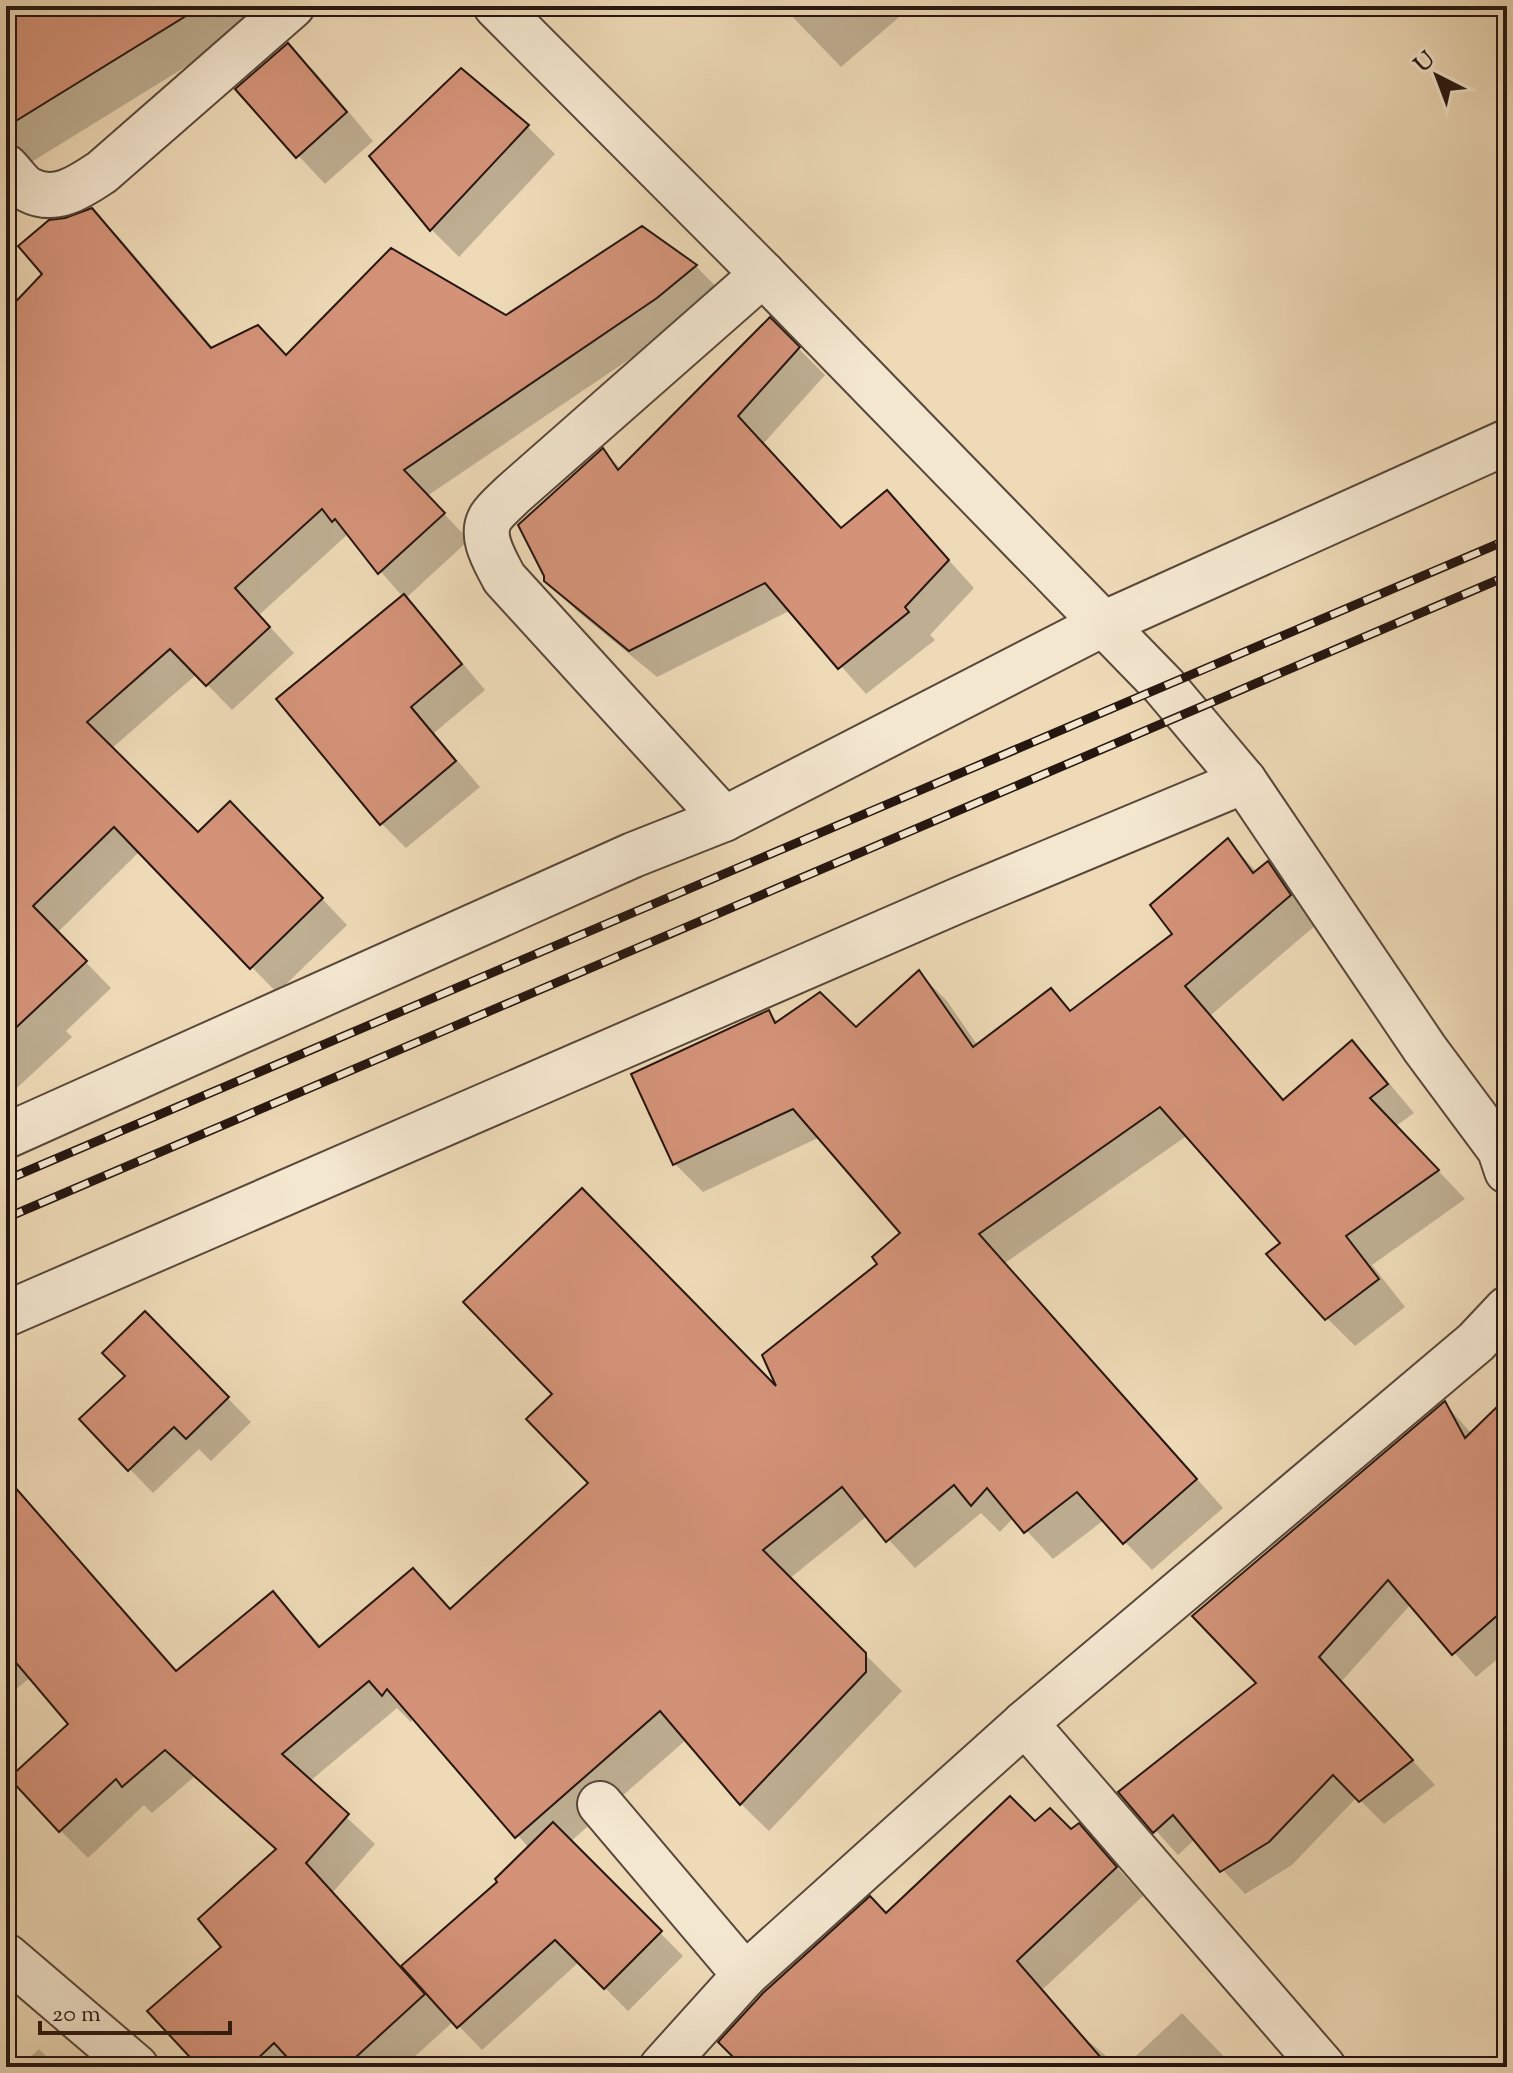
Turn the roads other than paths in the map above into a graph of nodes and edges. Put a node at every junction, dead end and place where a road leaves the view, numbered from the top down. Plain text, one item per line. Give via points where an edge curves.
1 (292, 6) edge
2 (496, 6) edge
3 (6, 167) edge
4 (763, 274) junction
5 (1507, 442) edge
6 (1103, 624) junction
7 (1244, 781) junction
8 (724, 819) junction
9 (9, 1130) edge
10 (1507, 1171) edge
11 (1507, 1309) edge
12 (6, 1314) edge
13 (1025, 1723) junction
14 (600, 1804) dead end
15 (6, 1956) edge
16 (745, 1975) junction
17 (136, 2067) edge
18 (662, 2067) edge
19 (1323, 2067) edge

1 - 3 street via 102,172 73,191 46,196 28,190
2 - 4 street
4 - 6 street
4 - 8 street via 513,494 490,517 486,533 504,578
5 - 6 street
6 - 7 street
6 - 8 street
7 - 10 street via 1425,1049 1500,1150
7 - 12 street
8 - 9 street
11 - 13 street via 1476,1342
13 - 16 street
13 - 19 street
14 - 16 street
15 - 17 street
16 - 18 street

